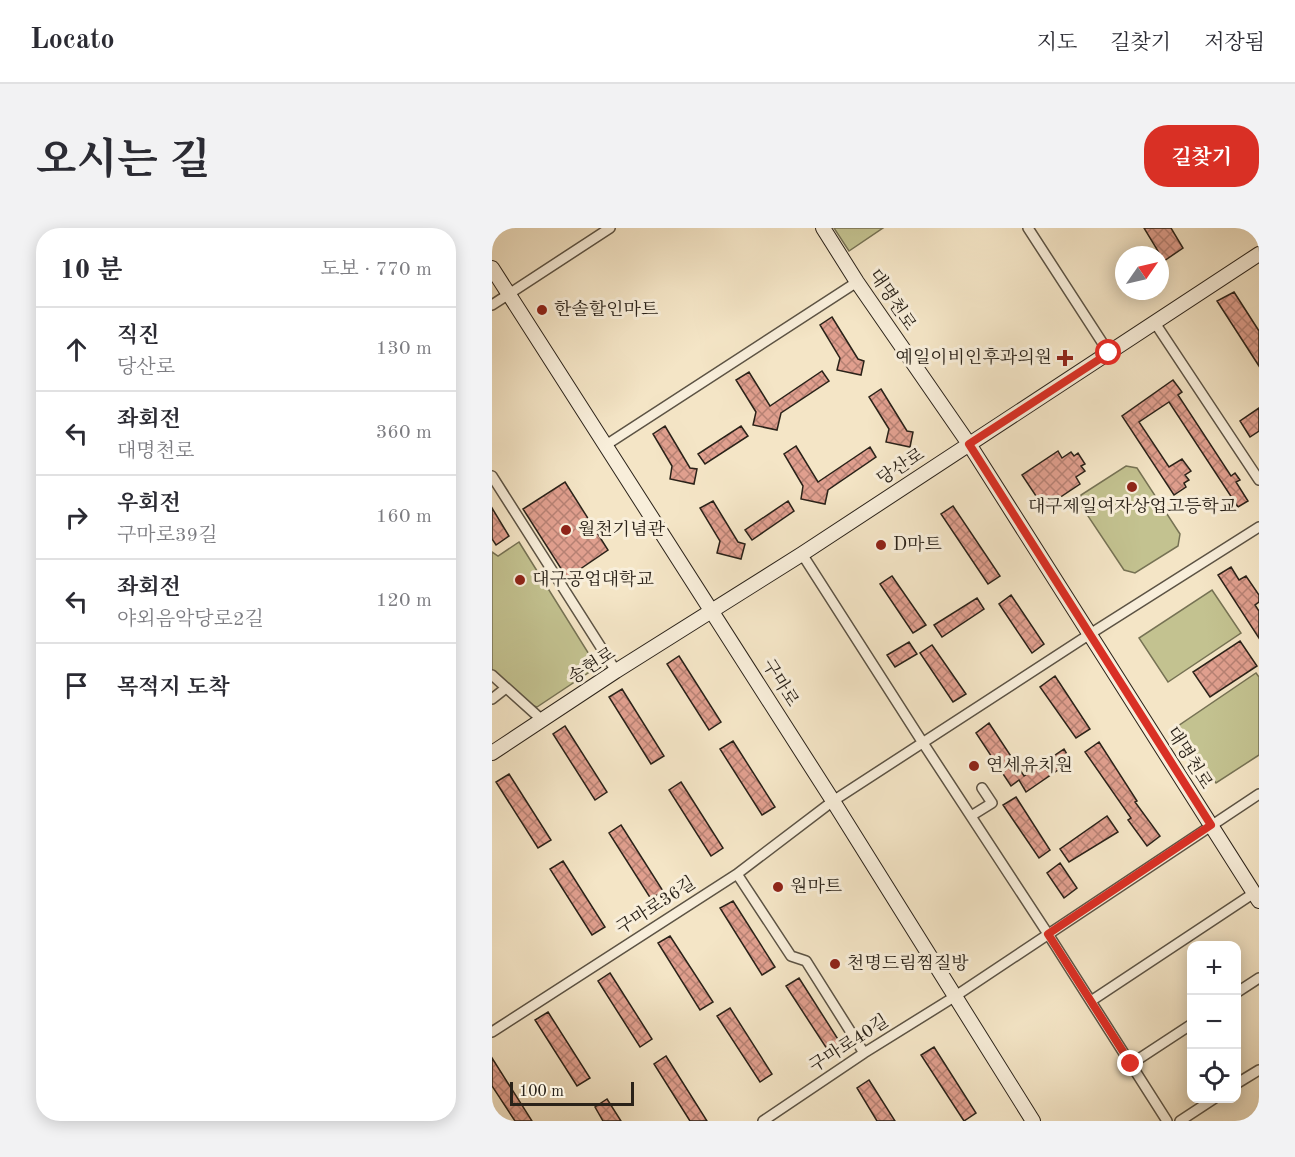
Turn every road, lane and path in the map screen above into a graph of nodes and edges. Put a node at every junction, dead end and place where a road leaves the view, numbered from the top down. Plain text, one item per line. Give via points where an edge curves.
1 (823, 228) edge
2 (1028, 228) edge
3 (604, 229) edge
4 (1259, 254) edge
5 (492, 267) edge
6 (857, 282) junction
7 (509, 295) junction
8 (492, 305) edge
9 (1155, 323) junction
10 (1109, 353) junction
11 (969, 444) junction
12 (606, 445) junction
13 (492, 476) edge
14 (1259, 480) edge
15 (1259, 527) edge
16 (802, 554) junction
17 (712, 610) junction
18 (1090, 634) junction
19 (616, 671) junction
20 (492, 675) edge
21 (506, 688) junction
22 (492, 699) edge
23 (542, 720) junction
24 (922, 743) junction
25 (492, 753) edge
26 (982, 788) dead end
27 (1259, 794) edge
28 (833, 801) junction
29 (971, 816) junction
30 (1211, 825) junction
31 (737, 874) junction
32 (1257, 897) edge
33 (1048, 934) junction
34 (1259, 978) edge
35 (1241, 990) edge
36 (954, 997) junction
37 (1091, 1001) junction
38 (1187, 1027) edge
39 (492, 1032) edge
40 (864, 1053) junction
41 (1131, 1064) junction
42 (1259, 1070) edge
43 (1241, 1081) edge
44 (1207, 1103) edge
45 (763, 1121) edge
46 (1033, 1121) edge
47 (1167, 1121) edge
48 (1180, 1121) edge

1 - 6 main road, 대명천로
2 - 10 street
3 - 7 street
4 - 9 main road, 당산로
5 - 7 main road, 구마로
6 - 11 main road, 대명천로
6 - 12 street
7 - 8 street
7 - 12 main road, 구마로
9 - 10 main road, 당산로
9 - 14 street
10 - 11 main road, 당산로
11 - 16 main road, 당산로
11 - 18 main road, 대명천로
12 - 17 main road, 구마로
13 - 19 street
15 - 18 street
16 - 17 main road, 당산로
16 - 24 street
17 - 19 main road, 송현로
17 - 28 main road, 구마로
18 - 24 street, 구마로36길
18 - 30 main road, 대명천로
19 - 23 main road, 송현로
20 - 21 street
21 - 22 street
21 - 23 street
23 - 25 main road, 송현로
24 - 28 street, 구마로36길
24 - 29 street
26 - 29 street via 992,803
27 - 30 street, 구마로40길
28 - 31 street, 구마로36길
28 - 36 main road, 구마로
29 - 33 street
30 - 32 main road, 대명천로
30 - 33 street, 구마로40길
31 - 39 street, 구마로36길
31 - 40 street via 791,956 806,961
32 - 37 street
33 - 36 street, 구마로40길
33 - 37 street
34 - 35 street
36 - 40 street, 구마로40길
36 - 46 main road, 구마로
37 - 41 street
38 - 41 street
40 - 45 street, 구마로40길
41 - 47 street
42 - 43 street
44 - 48 street

